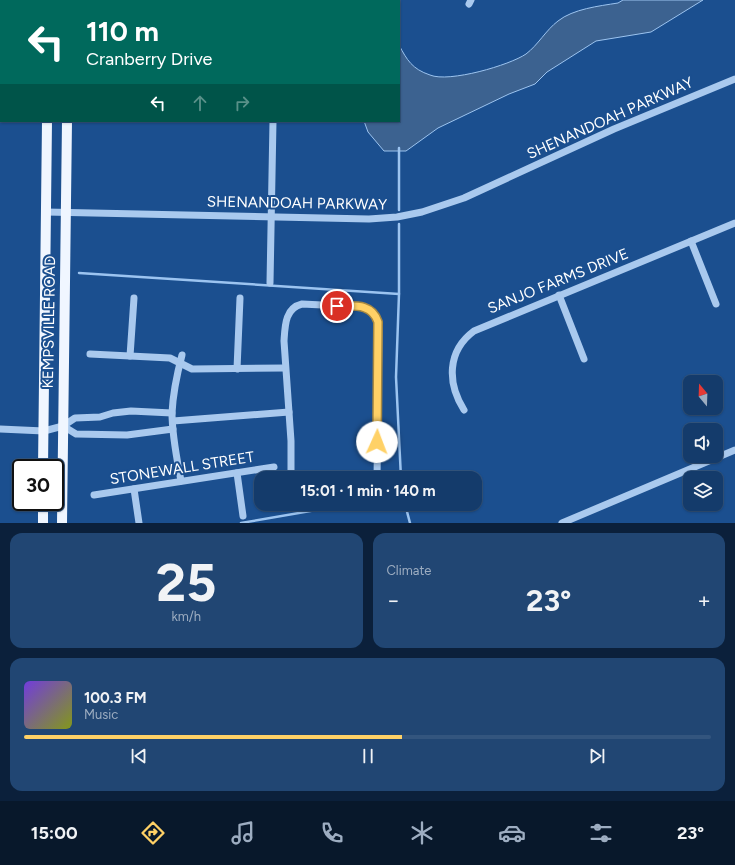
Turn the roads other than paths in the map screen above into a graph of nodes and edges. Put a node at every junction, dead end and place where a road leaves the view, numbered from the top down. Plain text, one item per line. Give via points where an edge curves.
1 (735, 79) edge
2 (47, 122) edge
3 (67, 122) edge
4 (273, 122) edge
5 (46, 212) junction
6 (66, 212) junction
7 (270, 216) junction
8 (735, 223) edge
9 (691, 241) junction
10 (270, 283) dead end
11 (559, 295) junction
12 (134, 298) dead end
13 (240, 298) dead end
14 (716, 304) dead end
15 (90, 354) dead end
16 (182, 355) dead end
17 (130, 356) junction
18 (584, 359) dead end
19 (180, 364) junction
20 (285, 368) junction
21 (237, 369) junction
22 (464, 410) dead end
23 (289, 412) junction
24 (173, 417) junction
25 (63, 426) junction
26 (0, 429) edge
27 (173, 429) junction
28 (44, 431) junction
29 (735, 450) edge
30 (43, 459) edge
31 (274, 468) dead end
32 (292, 471) edge
33 (377, 471) edge
34 (237, 473) junction
35 (180, 481) junction
36 (134, 489) junction
37 (94, 495) dead end
38 (43, 511) edge
39 (243, 516) dead end
40 (43, 523) edge
41 (62, 523) edge
42 (139, 523) edge
43 (562, 523) edge

1 - 7 street, SHENANDOAH PARKWAY via 614,129 486,189 443,206 397,217 369,219
2 - 5 main road, KEMPSVILLE ROAD
3 - 6 main road, KEMPSVILLE ROAD
4 - 7 street
5 - 6 street, SHENANDOAH PARKWAY
5 - 28 main road, KEMPSVILLE ROAD
6 - 7 street, SHENANDOAH PARKWAY
6 - 25 main road, KEMPSVILLE ROAD
7 - 10 street
8 - 9 street, SANJO FARMS DRIVE
9 - 11 street, SANJO FARMS DRIVE
9 - 14 street
11 - 18 street
11 - 22 street, SANJO FARMS DRIVE via 483,326 463,341 455,355 452,372 454,389
12 - 17 street
13 - 21 street
15 - 17 street
16 - 19 street
17 - 19 street via 170,358
19 - 21 street via 192,369
19 - 24 street via 175,384
20 - 21 street
20 - 23 street
20 - 33 street via 285,325 290,311 295,306 302,304 363,307 376,314 379,330
23 - 24 street
23 - 32 street
24 - 25 street via 131,411 100,417 75,418
24 - 27 street
25 - 27 street via 76,434 127,435
25 - 28 street
25 - 41 main road, KEMPSVILLE ROAD
26 - 28 street
27 - 35 street
28 - 30 main road, KEMPSVILLE ROAD
29 - 43 street
31 - 34 street, STONEWALL STREET
34 - 35 street, STONEWALL STREET
34 - 39 street
35 - 36 street, STONEWALL STREET
36 - 37 street, STONEWALL STREET
36 - 42 street
38 - 40 main road

